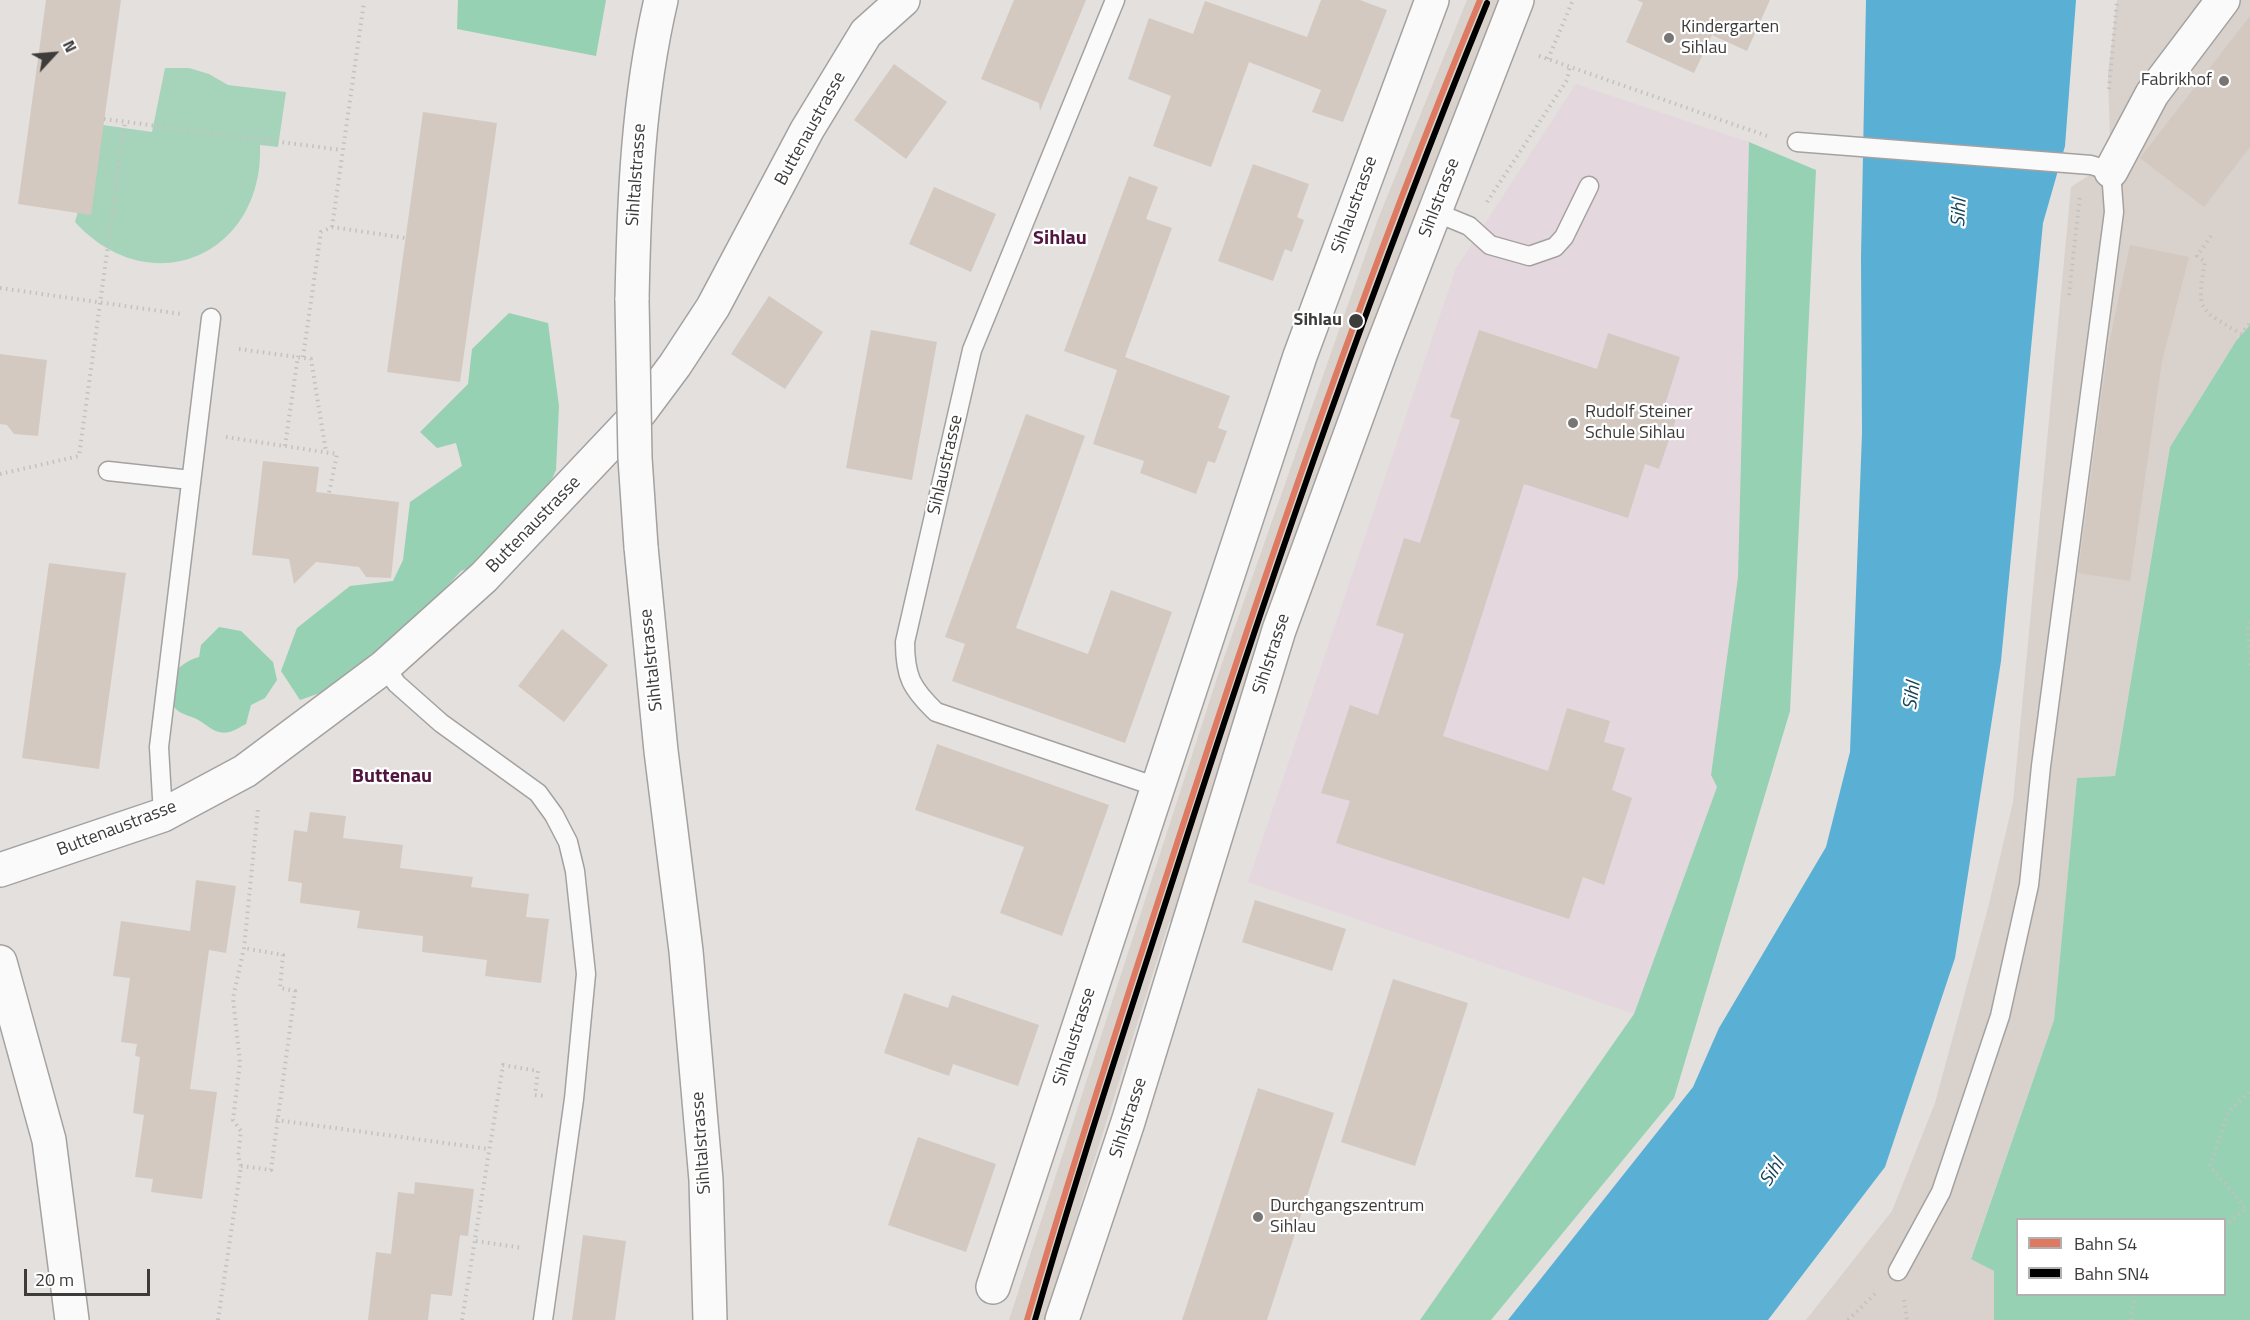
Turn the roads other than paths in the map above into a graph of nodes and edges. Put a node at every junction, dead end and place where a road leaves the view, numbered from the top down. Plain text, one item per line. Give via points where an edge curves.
1 (661, 0) edge
2 (903, 0) edge
3 (1115, 0) edge
4 (1432, 0) edge
5 (1517, 0) edge
6 (2223, 0) edge
7 (1797, 142) road end
8 (2101, 168) junction
9 (1589, 186) dead end
10 (1435, 212) junction
11 (211, 318) road end
12 (108, 471) dead end
13 (191, 480) junction
14 (384, 667) junction
15 (1157, 787) junction
16 (163, 815) junction
17 (0, 870) edge
18 (0, 962) edge
19 (1899, 1271) road end
20 (993, 1287) dead end
21 (72, 1320) edge
22 (543, 1320) edge
23 (710, 1320) edge
24 (1062, 1320) edge

1 - 23 street, Sihltalstrasse, bridge via 645,81 633,204 635,458 706,1180
2 - 14 street, Buttenaustrasse via 866,33 807,130 713,307 640,412 484,577
3 - 15 lane, Sihlaustrasse via 972,350 905,642 904,669 916,693 936,712
4 - 15 street, Sihlaustrasse via 1300,356
5 - 10 street, Sihlstrasse
6 - 8 street
7 - 8 lane
8 - 19 lane via 2114,212 2041,766 2029,885 2000,1016 1941,1192
9 - 10 lane via 1564,237 1555,247 1529,256 1490,245 1469,226
10 - 24 street, Sihlstrasse via 1279,630 1128,1122
11 - 13 lane
12 - 13 lane
13 - 16 lane via 159,747
14 - 16 street, Buttenaustrasse via 245,771
14 - 22 lane via 441,723 538,793 568,842 575,871 586,974 574,1099
15 - 20 street, Sihlaustrasse
16 - 17 street, Buttenaustrasse
18 - 21 street via 49,1140

